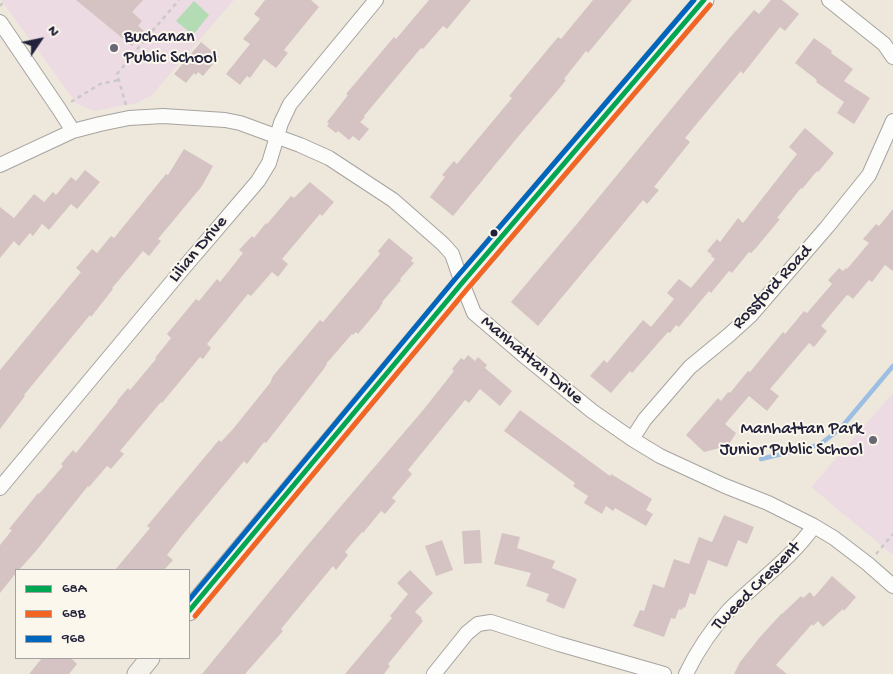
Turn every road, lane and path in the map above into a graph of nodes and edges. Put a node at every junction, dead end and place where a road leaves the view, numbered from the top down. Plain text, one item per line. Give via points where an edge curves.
1 (5, 0) edge
2 (179, 0) edge
3 (376, 0) edge
4 (704, 0) edge
5 (829, 0) edge
6 (0, 6) edge
7 (0, 22) edge
8 (893, 57) edge
9 (119, 80) junction
10 (59, 109) junction
11 (129, 118) junction
12 (893, 122) edge
13 (73, 131) junction
14 (276, 137) junction
15 (0, 165) edge
16 (462, 283) junction
17 (632, 439) junction
18 (0, 488) edge
19 (814, 526) junction
20 (893, 534) edge
21 (868, 564) junction
22 (893, 586) edge
23 (190, 610) edge
24 (149, 659) edge
25 (137, 674) edge
26 (434, 674) edge
27 (664, 674) edge
28 (686, 674) edge

1 - 6 path
2 - 9 path via 118,74
3 - 14 street, Lilian Drive via 290,104
4 - 16 main road
5 - 8 street via 884,44
7 - 10 street
9 - 10 path via 100,84
9 - 11 path
10 - 13 street
11 - 13 street, Manhattan Drive
11 - 14 street, Manhattan Drive via 163,116 225,120
12 - 17 street, Rossford Road via 869,175 827,227 751,315 690,367
13 - 15 street, Manhattan Drive
14 - 16 street, Manhattan Drive via 329,158 393,200 452,254
14 - 18 street, Lilian Drive via 269,163 258,181
16 - 17 street, Manhattan Drive via 474,313 592,411
16 - 23 main road
17 - 19 street, Manhattan Drive via 691,471
19 - 21 street, Manhattan Drive
19 - 28 street, Tweed Crescent via 804,540 714,628
20 - 21 path
21 - 22 street, Manhattan Drive
24 - 25 main road
26 - 27 street via 467,633 478,624 491,622

